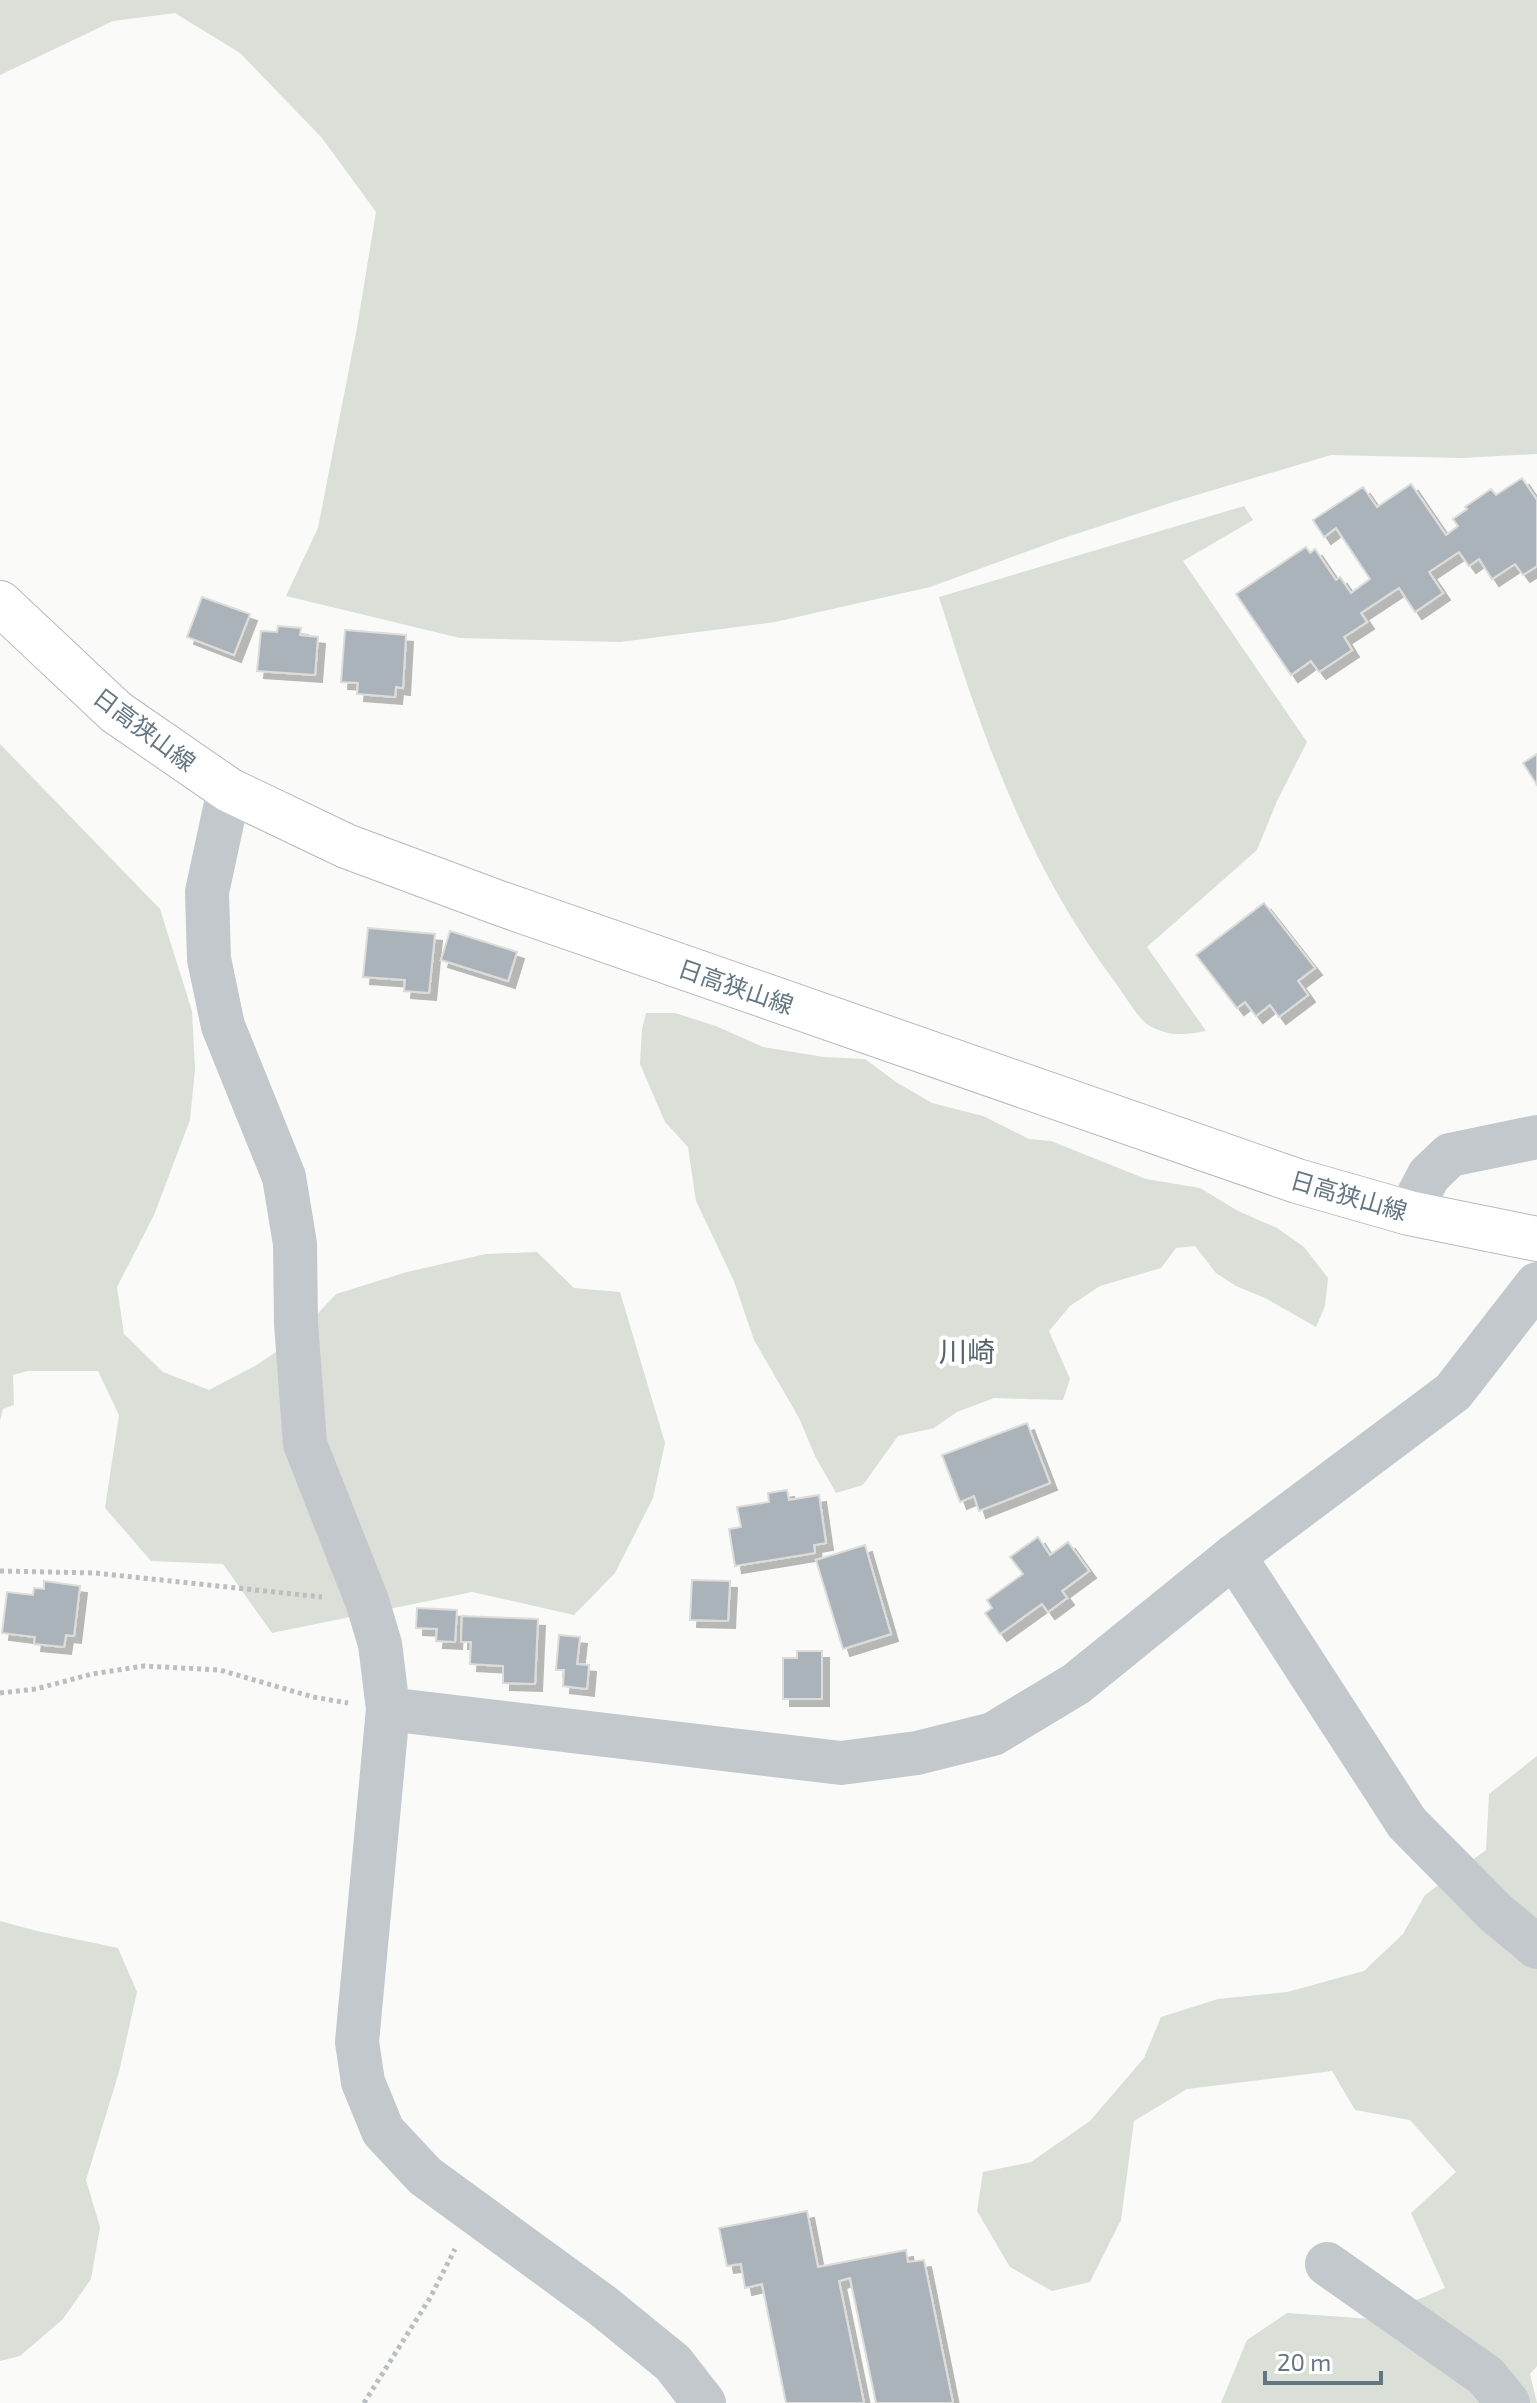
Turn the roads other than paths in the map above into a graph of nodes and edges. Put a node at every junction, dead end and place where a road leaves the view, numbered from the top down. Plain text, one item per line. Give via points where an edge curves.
1 (0, 603) edge
2 (229, 790) junction
3 (1537, 1137) edge
4 (1409, 1213) junction
5 (1537, 1239) edge
6 (1537, 1284) edge
7 (1234, 1556) junction
8 (388, 1709) junction
9 (1537, 1947) edge
10 (1327, 2264) dead end
11 (704, 2403) edge
12 (1508, 2403) edge

1 - 2 main road, 日高狭山線 via 116,712
2 - 4 main road, 日高狭山線 via 346,846 499,903 1297,1181
2 - 8 street via 207,892 209,959 223,1026 284,1177 295,1244 305,1444 367,1601 380,1644
3 - 4 street via 1450,1155 1429,1175
4 - 5 main road, 日高狭山線
6 - 7 street via 1453,1392
7 - 8 street via 1076,1684 993,1734 917,1753 841,1763
7 - 9 street via 1407,1823
8 - 11 street via 357,2042 363,2082 383,2131 425,2176 673,2363
10 - 12 street via 1486,2376

